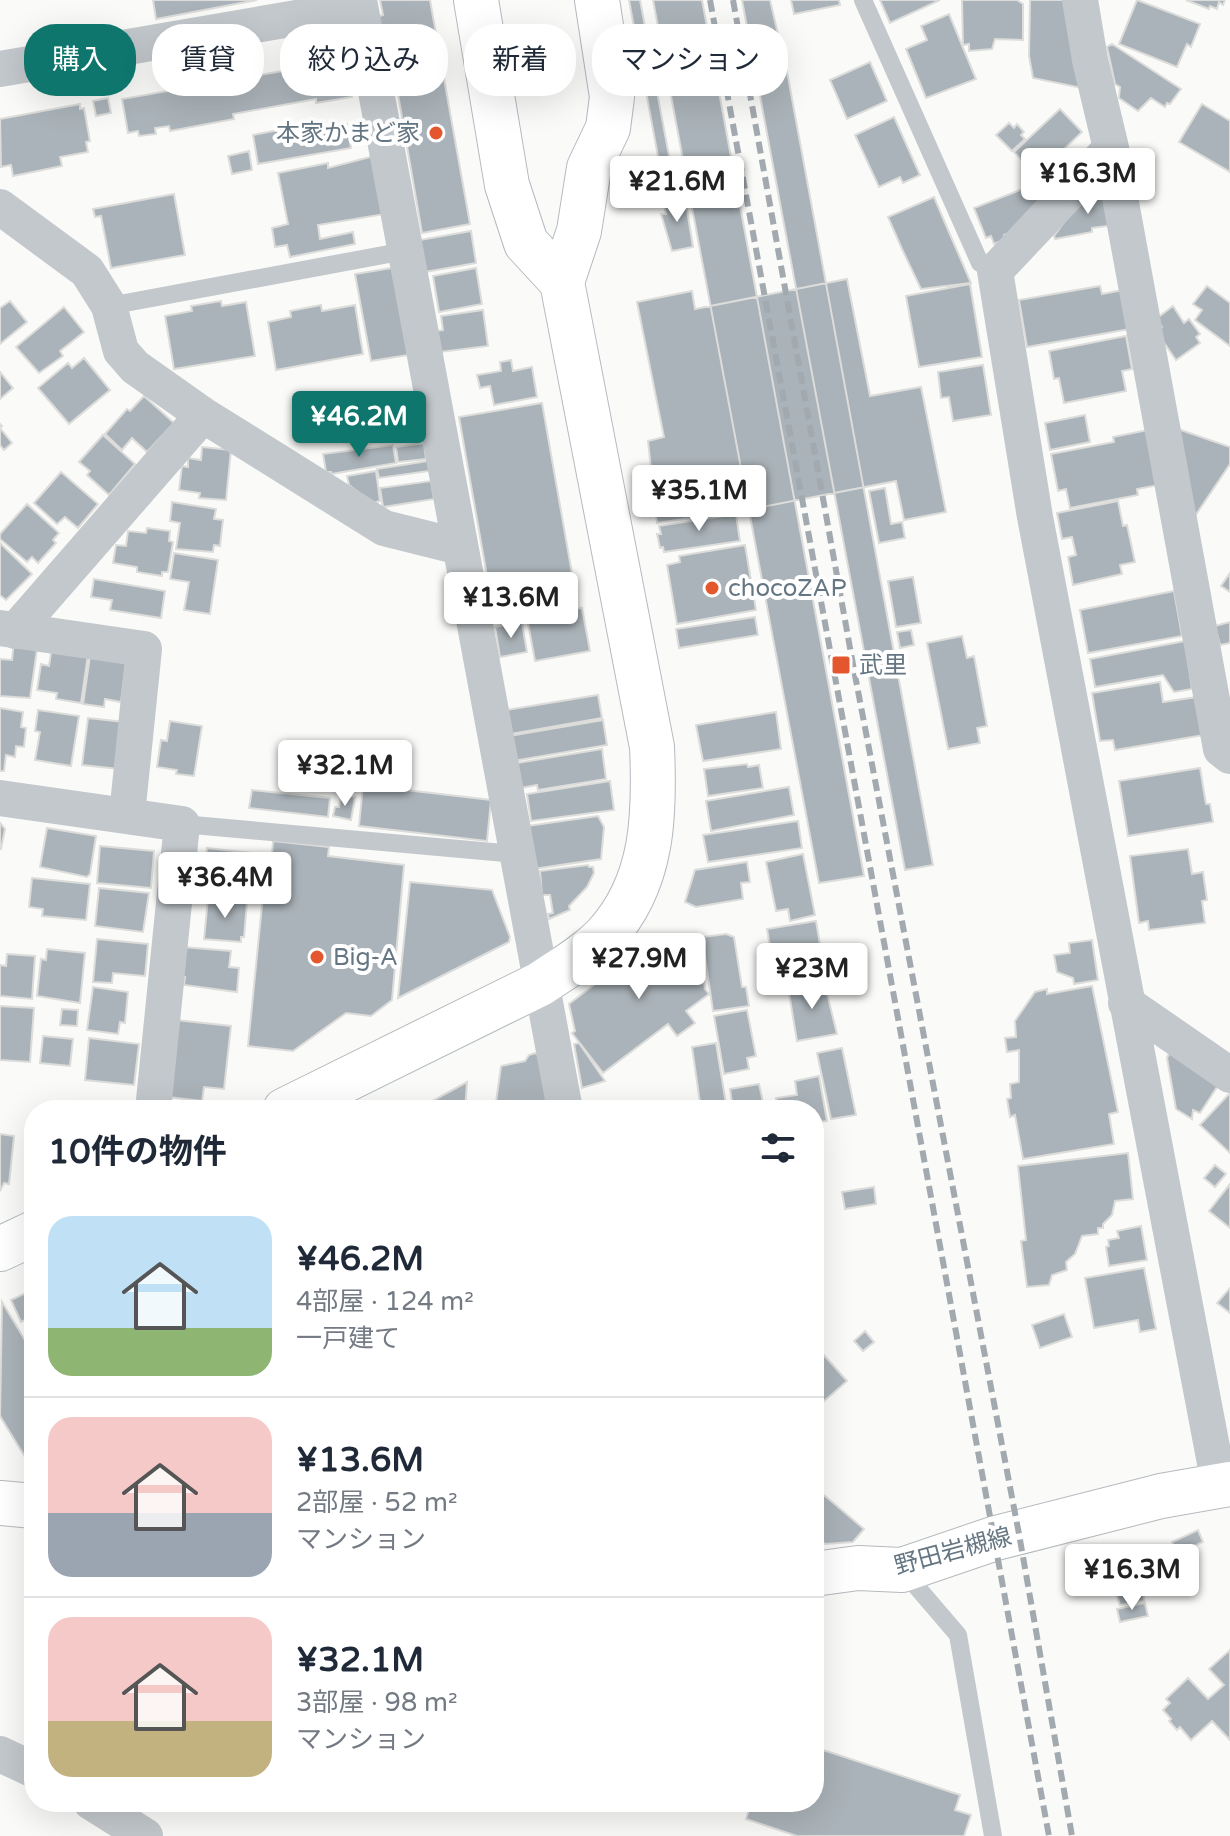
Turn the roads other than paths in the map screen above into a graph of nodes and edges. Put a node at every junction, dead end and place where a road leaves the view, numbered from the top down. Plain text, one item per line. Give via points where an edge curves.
1 (476, 0) edge
2 (863, 0) edge
3 (1080, 0) edge
4 (359, 4) edge
5 (594, 10) edge
6 (0, 69) edge
7 (1111, 148) junction
8 (0, 207) edge
9 (405, 251) junction
10 (995, 271) junction
11 (562, 282) junction
12 (109, 306) junction
13 (203, 415) junction
14 (460, 547) junction
15 (7, 630) edge
16 (1230, 756) edge
17 (0, 798) edge
18 (127, 815) junction
19 (182, 824) junction
20 (516, 854) junction
21 (540, 984) junction
22 (1126, 1003) junction
23 (1230, 1075) edge
24 (154, 1100) edge
25 (305, 1100) edge
26 (563, 1100) edge
27 (24, 1238) edge
28 (0, 1249) edge
29 (1225, 1484) edge
30 (0, 1503) edge
31 (24, 1505) edge
32 (902, 1570) junction
33 (824, 1573) edge
34 (0, 1754) edge
35 (24, 1765) edge
36 (107, 1812) edge
37 (145, 1836) edge
38 (993, 1836) edge

1 - 11 street via 507,185 526,243
2 - 10 lane via 980,263
3 - 7 street
4 - 6 street
4 - 9 street
5 - 11 street via 612,97 608,128 589,168 579,231
7 - 10 street
7 - 16 street via 1221,749
8 - 12 street via 87,271
9 - 12 lane
9 - 14 street
10 - 22 street
11 - 21 street via 652,747 654,794 651,843 620,917 604,937
12 - 13 street via 121,351
13 - 14 street via 384,528
13 - 15 street
14 - 20 street
15 - 18 street via 144,649
17 - 18 street
18 - 19 street
19 - 20 lane
19 - 24 street
20 - 21 street
21 - 25 street
21 - 26 street
22 - 23 street
22 - 29 street
27 - 28 street
29 - 32 street, 野田岩槻線 via 996,1538
30 - 31 street
32 - 33 street, 野田岩槻線
32 - 38 lane via 958,1635
34 - 35 street
36 - 37 street

